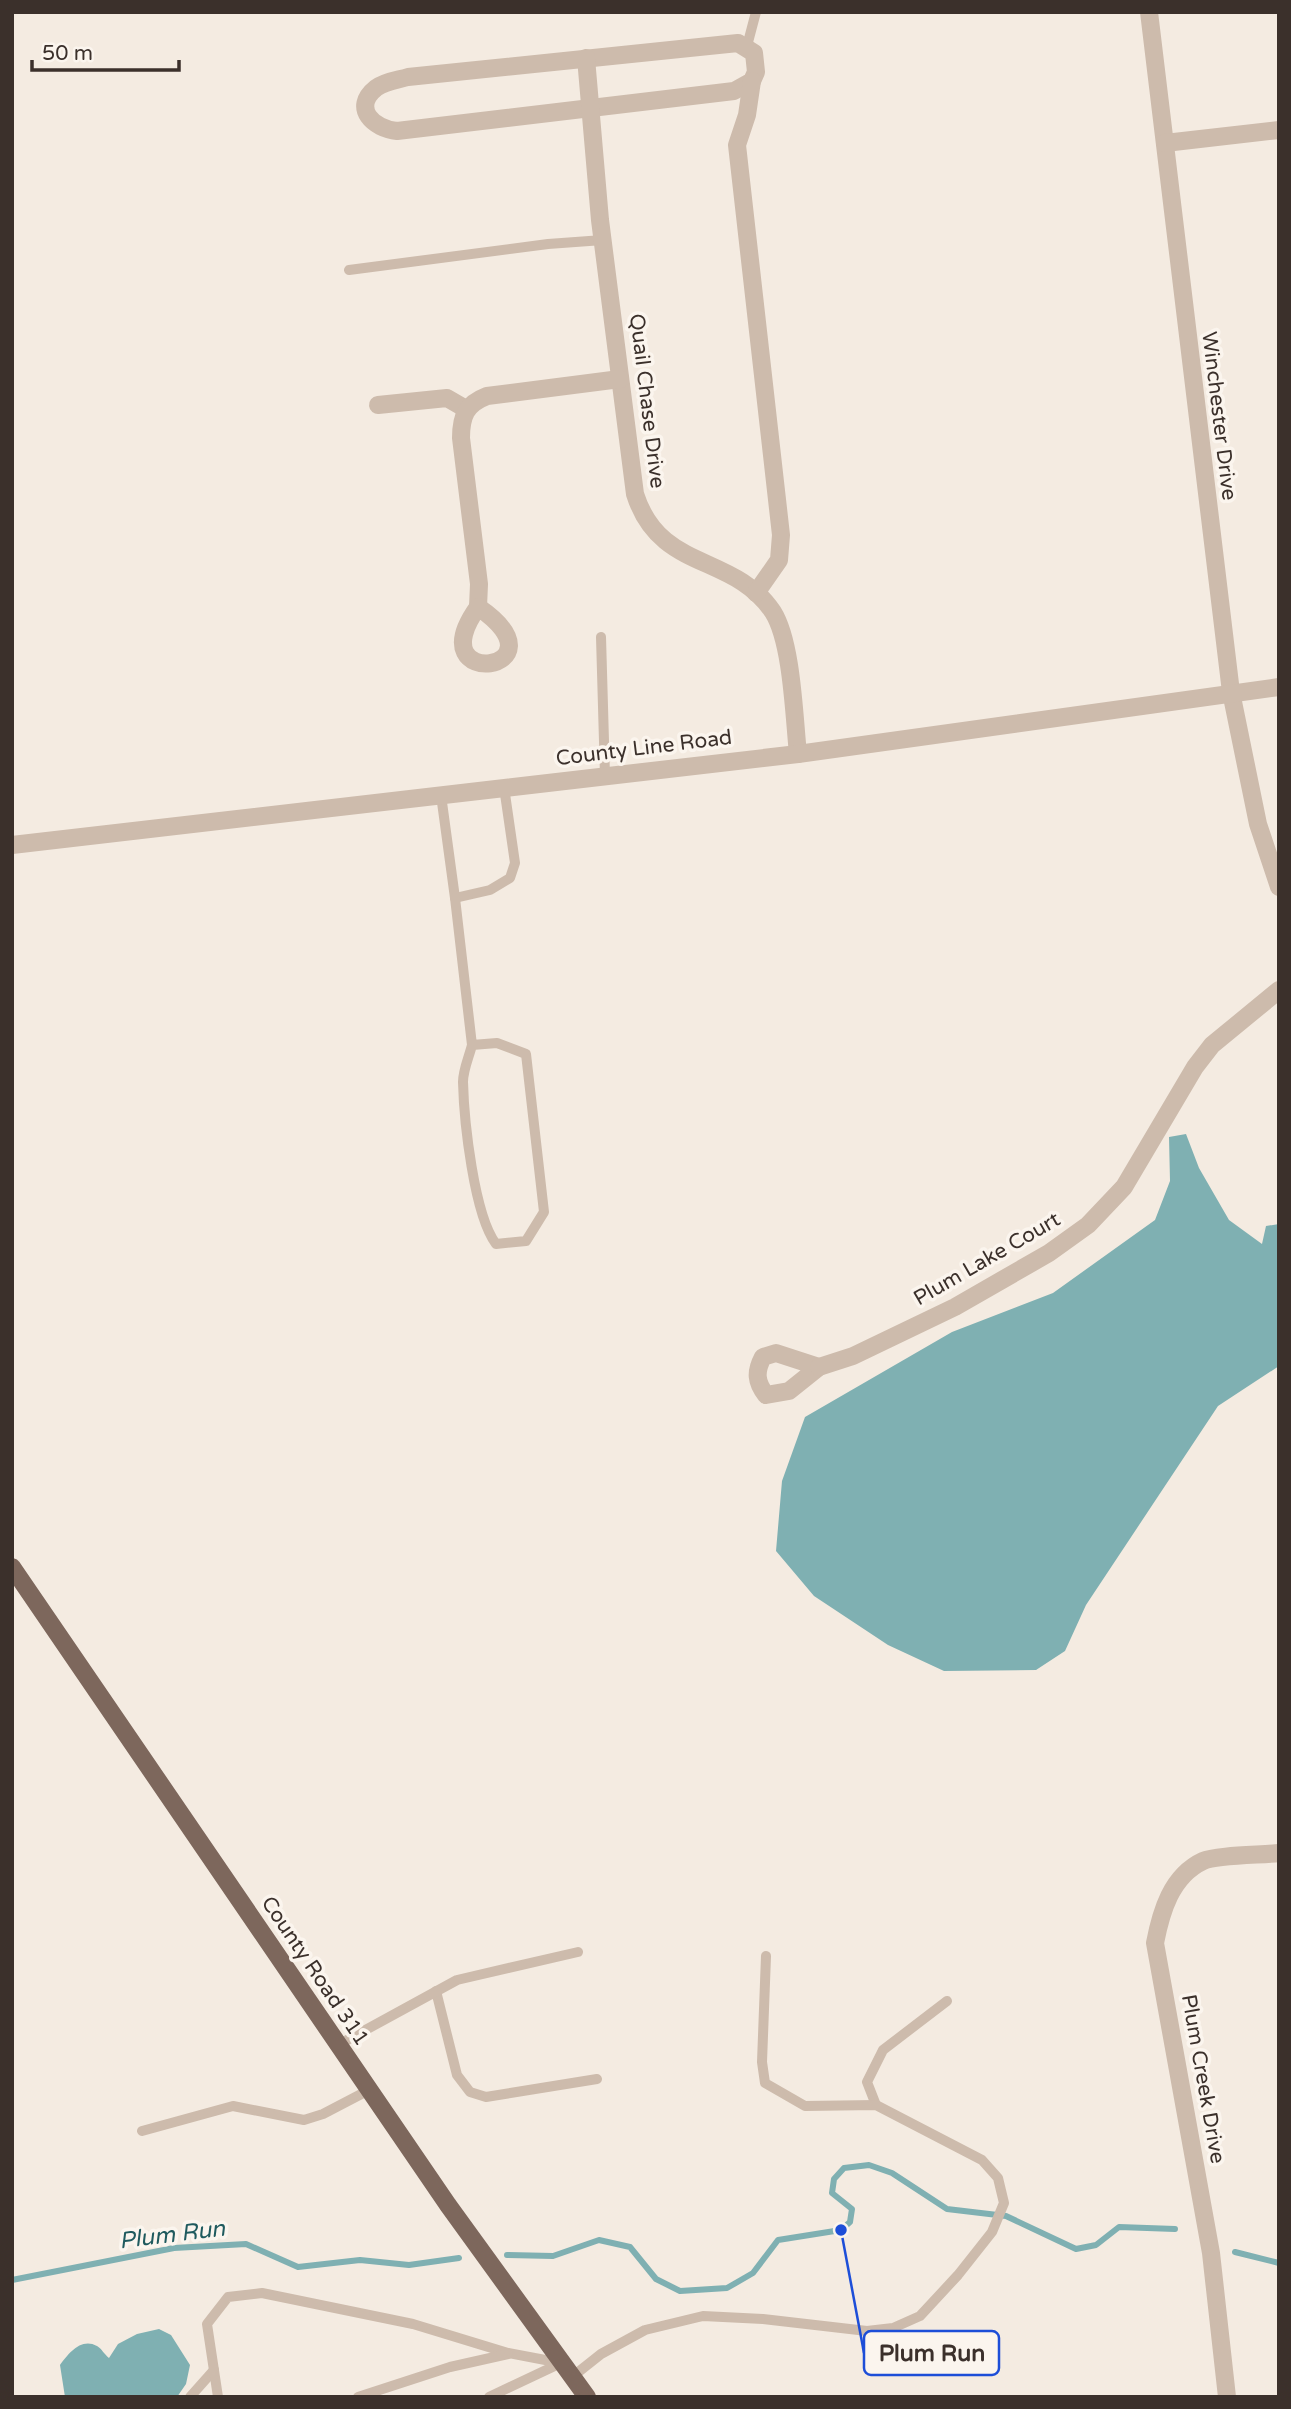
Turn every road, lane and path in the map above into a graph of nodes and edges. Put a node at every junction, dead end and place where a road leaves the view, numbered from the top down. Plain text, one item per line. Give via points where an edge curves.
1 (756, 12) edge
2 (1149, 12) edge
3 (747, 46) junction
4 (586, 58) junction
5 (752, 81) junction
6 (590, 107) junction
7 (1279, 130) edge
8 (1165, 143) junction
9 (603, 240) junction
10 (349, 271) dead end
11 (620, 379) junction
12 (378, 405) dead end
13 (466, 409) junction
14 (756, 593) junction
15 (478, 607) dead end
16 (601, 637) dead end
17 (1279, 687) edge
18 (1231, 692) junction
19 (798, 754) junction
20 (605, 776) junction
21 (504, 787) junction
22 (441, 795) junction
23 (12, 845) edge
24 (1279, 887) edge
25 (455, 898) junction
26 (1279, 990) edge
27 (472, 1045) junction
28 (819, 1367) dead end
29 (12, 1567) edge
30 (1279, 1853) edge
31 (578, 1952) dead end
32 (766, 1956) dead end
33 (436, 1991) junction
34 (947, 2001) dead end
35 (338, 2045) junction
36 (597, 2079) dead end
37 (369, 2090) junction
38 (876, 2105) junction
39 (142, 2131) dead end
40 (508, 2353) junction
41 (214, 2370) junction
42 (567, 2370) junction
43 (190, 2397) edge
44 (218, 2397) edge
45 (358, 2397) edge
46 (489, 2397) edge
47 (587, 2397) edge
48 (1227, 2397) edge

1 - 3 lane
2 - 8 street, Winchester Drive
3 - 4 street via 712,44
3 - 5 street via 757,62
4 - 6 street, Quail Chase Drive
4 - 6 street via 389,81 375,88 366,111 371,123 397,131
5 - 6 street via 734,91
5 - 14 street via 737,145 781,535 779,560
6 - 9 street, Quail Chase Drive
7 - 8 street
8 - 18 street, Winchester Drive
9 - 10 lane
9 - 11 street, Quail Chase Drive
11 - 13 street via 487,396
11 - 14 street, Quail Chase Drive via 641,514 664,542 733,576
12 - 13 street via 447,398
13 - 15 street via 461,438
14 - 19 street, Quail Chase Drive via 772,612 784,640
16 - 20 lane
17 - 18 street, County Line Road
18 - 19 street, County Line Road
18 - 24 street, Winchester Drive via 1258,824
19 - 20 street, County Line Road
20 - 21 street, County Line Road
21 - 22 street, County Line Road
21 - 25 lane via 515,863 510,878 490,890
22 - 23 street, County Line Road
22 - 25 lane
25 - 27 lane
26 - 28 street, Plum Lake Court via 1212,1045 1124,1187 1088,1225 955,1307 853,1356
27 - 27 lane via 496,1043 526,1054 544,1212 526,1241 496,1244 485,1230 463,1079
29 - 35 main road, County Road 311
30 - 48 street, Plum Creek Drive via 1203,1861 1175,1885 1160,1915 1156,1943 1211,2253
31 - 33 lane via 457,1980
32 - 38 lane via 765,2083 805,2106
33 - 35 lane
33 - 36 lane via 457,2075 470,2092 486,2097
34 - 38 lane via 883,2050 867,2082
35 - 37 main road, County Road 311
37 - 39 lane via 304,2120 233,2106
37 - 42 main road, County Road 311
38 - 42 lane via 982,2160 999,2178 1004,2203 992,2232 920,2316 893,2328 867,2331 703,2316 645,2330
40 - 41 lane via 413,2323 262,2293 228,2297 207,2324
40 - 42 lane
40 - 45 lane
41 - 43 lane
41 - 44 lane
42 - 46 lane
42 - 47 main road, County Road 311

